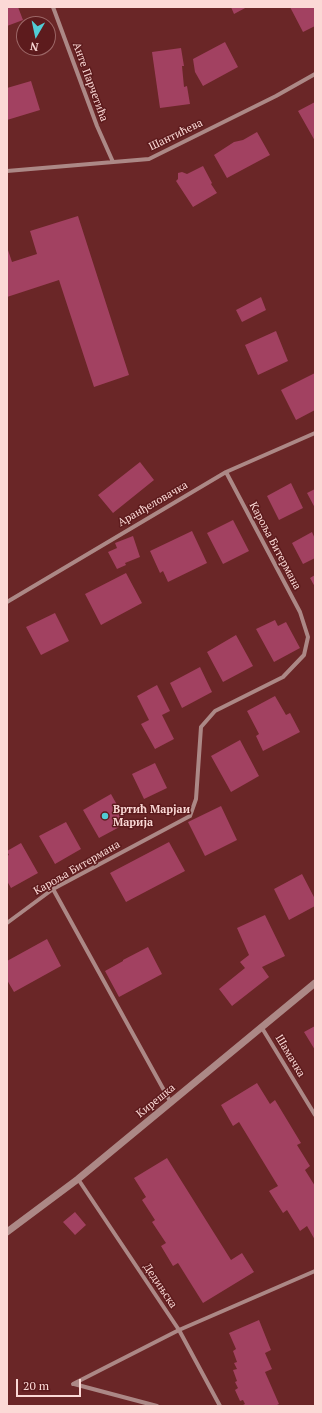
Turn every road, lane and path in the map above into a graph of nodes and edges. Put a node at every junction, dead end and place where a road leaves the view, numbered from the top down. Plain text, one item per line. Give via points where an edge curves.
1 (53, 7) edge
2 (315, 74) edge
3 (113, 162) junction
4 (7, 172) edge
5 (315, 433) edge
6 (226, 472) junction
7 (7, 602) edge
8 (53, 890) junction
9 (7, 923) edge
10 (315, 983) edge
11 (262, 1028) junction
12 (171, 1104) junction
13 (315, 1114) edge
14 (78, 1179) junction
15 (7, 1232) edge
16 (315, 1271) edge
17 (179, 1330) junction
18 (157, 1406) edge
19 (220, 1406) edge

1 - 3 street, Анте Парчетића
2 - 3 street, Шантићева via 149,159
3 - 4 street, Шантићева
5 - 6 street, Аранђеловачка
6 - 7 street, Аранђеловачка
6 - 8 street, Кароља Битермана via 300,612 308,637 304,655 283,677 215,711 201,726 196,799 190,816
8 - 9 street, Кароља Битермана
8 - 12 street
10 - 11 street, Кирешка
11 - 12 street, Кирешка
11 - 13 street, Шамачка
12 - 14 street, Кирешка
14 - 15 street, Кирешка
14 - 17 street, Дедињска
16 - 17 street
17 - 18 street via 73,1384
17 - 19 street, Дедињска

